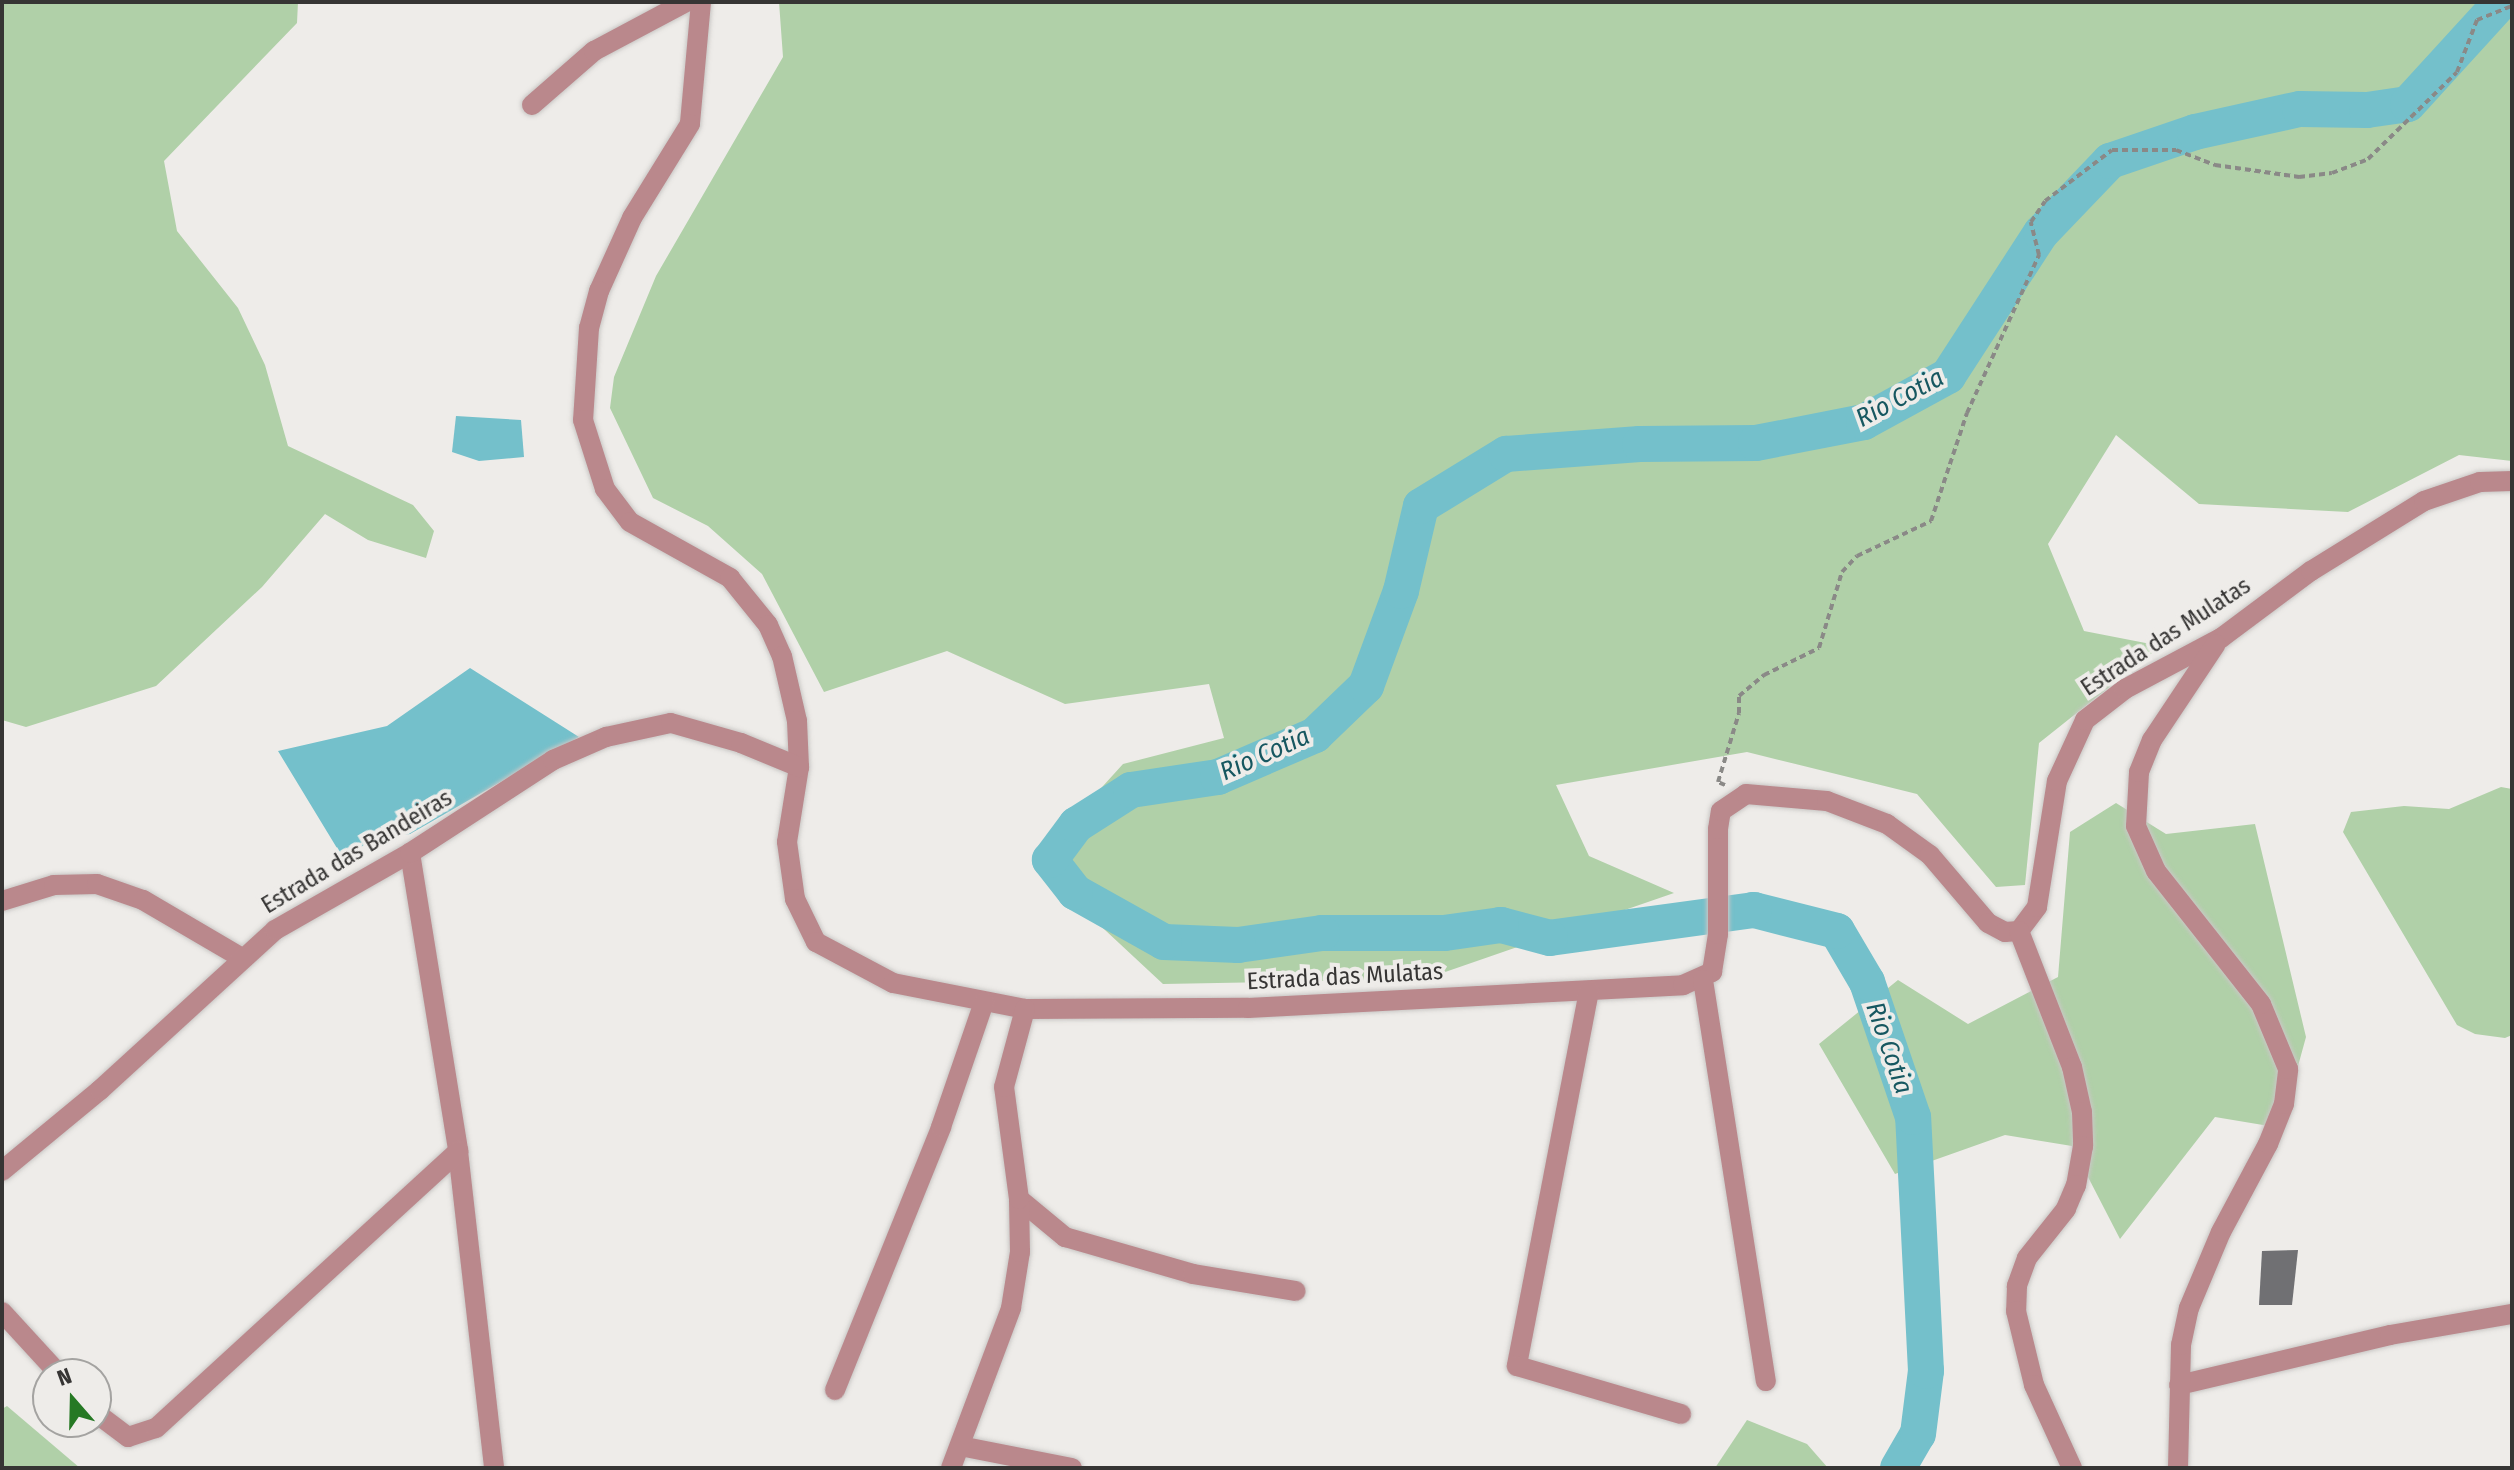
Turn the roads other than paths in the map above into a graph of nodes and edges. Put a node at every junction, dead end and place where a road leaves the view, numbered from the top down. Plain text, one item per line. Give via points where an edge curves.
1 (686, 2) edge
2 (701, 2) edge
3 (532, 105) dead end
4 (2512, 481) edge
5 (2221, 638) junction
6 (799, 767) junction
7 (410, 853) junction
8 (2, 901) edge
9 (2019, 931) junction
10 (240, 957) junction
11 (1703, 980) junction
12 (1589, 991) junction
13 (984, 1002) junction
14 (1025, 1009) junction
15 (458, 1151) junction
16 (2, 1171) edge
17 (1019, 1199) junction
18 (1296, 1291) dead end
19 (2, 1312) edge
20 (2512, 1314) edge
21 (44, 1358) edge
22 (1766, 1381) dead end
23 (2179, 1385) junction
24 (835, 1390) dead end
25 (1681, 1414) dead end
26 (112, 1425) edge
27 (960, 1446) junction
28 (494, 1468) edge
29 (951, 1468) edge
30 (1072, 1468) edge
31 (2072, 1468) edge
32 (2178, 1468) edge

1 - 3 street via 594,51
2 - 6 street, Estrada das Mulatas via 690,124 632,218 599,291 589,328 583,420 605,489 630,522 730,578 768,625 791,688
4 - 5 street, Estrada das Mulatas via 2480,482 2424,501 2311,571
5 - 9 street, Estrada das Mulatas via 2125,689 2085,720 2057,781 2037,907
5 - 23 street via 2152,740 2139,772 2136,826 2156,871 2261,1004 2288,1069 2284,1104 2268,1144 2221,1232 2189,1308
6 - 7 street, Estrada das Bandeiras via 702,730 671,723 636,727 553,760
6 - 13 street, Estrada das Mulatas via 787,842 789,870 803,922 816,942 893,983
7 - 10 street, Estrada das Bandeiras via 275,930
7 - 15 street
8 - 10 street via 54,885 97,884 143,900
9 - 11 street via 2005,932 1988,923 1930,855 1887,824 1827,801 1746,794 1721,811 1718,934 1714,963
9 - 31 street via 2072,1067 2082,1112 2076,1185 2066,1209 2027,1258 2017,1286 2016,1311 2034,1385
10 - 16 street, Estrada das Bandeiras via 100,1090
11 - 12 street, Estrada das Mulatas
11 - 22 street
12 - 14 street, Estrada das Mulatas via 1248,1008
12 - 25 street via 1517,1366
13 - 14 street, Estrada das Mulatas
13 - 24 street via 941,1127
14 - 17 street via 1004,1087
15 - 26 street via 156,1428 128,1437
15 - 28 street
17 - 18 street via 1065,1237 1193,1274
17 - 27 street via 1020,1252 1011,1308
19 - 21 street
20 - 23 street via 2390,1335
23 - 32 street
27 - 29 street
27 - 30 street

